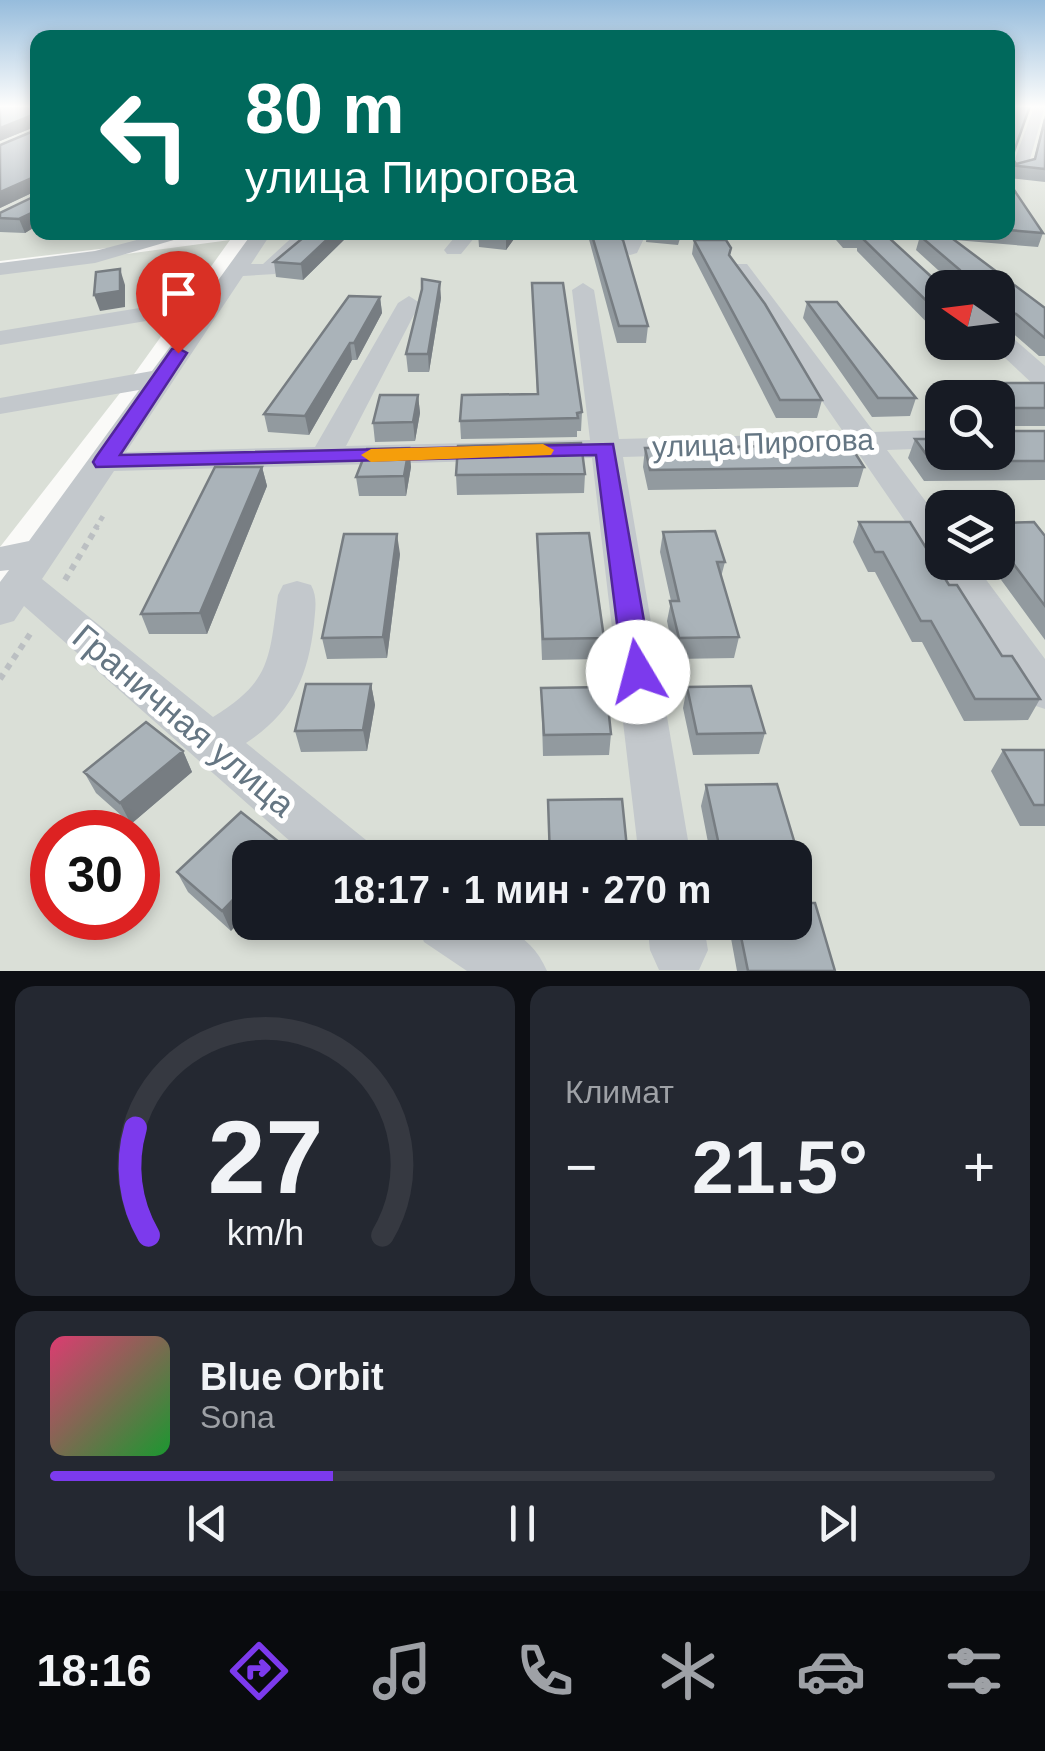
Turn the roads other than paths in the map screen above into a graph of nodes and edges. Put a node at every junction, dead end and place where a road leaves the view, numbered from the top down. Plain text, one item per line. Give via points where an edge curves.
1 (160, 240) edge
2 (257, 240) edge
3 (301, 240) edge
4 (463, 240) edge
5 (454, 250) dead end
6 (0, 268) edge
7 (740, 268) edge
8 (236, 270) junction
9 (583, 290) dead end
10 (409, 303) dead end
11 (212, 304) junction
12 (0, 338) edge
13 (1015, 353) edge
14 (161, 378) junction
15 (1045, 380) edge
16 (0, 406) edge
17 (925, 439) edge
18 (866, 440) junction
19 (606, 448) junction
20 (325, 456) junction
21 (104, 462) junction
22 (925, 524) edge
23 (16, 576) edge
24 (965, 580) edge
25 (297, 595) dead end
26 (1045, 692) edge
27 (210, 742) junction
28 (327, 840) edge
29 (662, 840) edge
30 (471, 940) edge
31 (518, 971) edge

1 - 6 street
2 - 8 street
3 - 8 street via 268,270
4 - 5 street
7 - 18 street
8 - 11 street
9 - 19 street
10 - 20 street
11 - 12 street
11 - 14 street
13 - 15 street
14 - 16 street
14 - 21 street
17 - 18 street, улица Пирогова
18 - 19 street, улица Пирогова
18 - 22 street
19 - 20 street, улица Пирогова
19 - 29 street
20 - 21 street, улица Пирогова
21 - 23 street
23 - 27 street, Граничная улица
24 - 26 street
25 - 27 street via 287,676 260,712
27 - 28 street, Граничная улица
30 - 31 street

